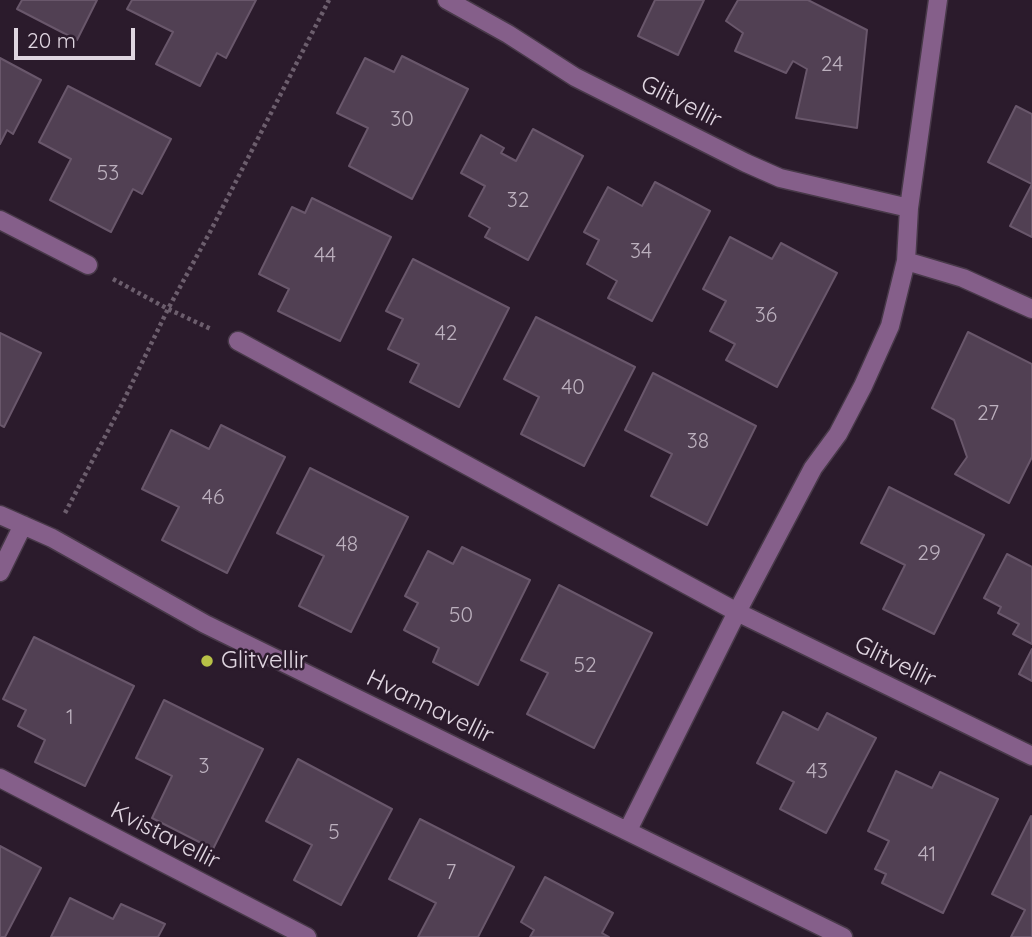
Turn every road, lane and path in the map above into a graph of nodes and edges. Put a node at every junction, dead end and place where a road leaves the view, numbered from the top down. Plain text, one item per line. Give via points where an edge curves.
1 (329, 0) edge
2 (447, 0) edge
3 (938, 0) edge
4 (909, 208) junction
5 (0, 220) edge
6 (906, 261) junction
7 (88, 265) joint
8 (168, 309) junction
9 (1032, 309) edge
10 (238, 341) joint
11 (0, 514) edge
12 (23, 525) junction
13 (52, 538) junction
14 (0, 572) edge
15 (737, 612) junction
16 (1032, 755) edge
17 (0, 778) edge
18 (628, 830) junction
19 (307, 937) edge
20 (843, 937) edge

1 - 8 path
2 - 4 street, Glitvellir via 575,77 780,178
3 - 4 street
4 - 6 street
5 - 7 street
6 - 9 street via 963,278
6 - 15 street via 890,326 863,386 838,434 813,468
7 - 8 path
8 - 10 path
8 - 13 path
10 - 15 street, Glitvellir
11 - 12 street, Hvannavellir
12 - 13 street, Hvannavellir
12 - 14 street
13 - 18 street, Hvannavellir via 205,624
15 - 16 street, Glitvellir
15 - 18 street
17 - 19 street, Kvistavellir
18 - 20 street, Hvannavellir

